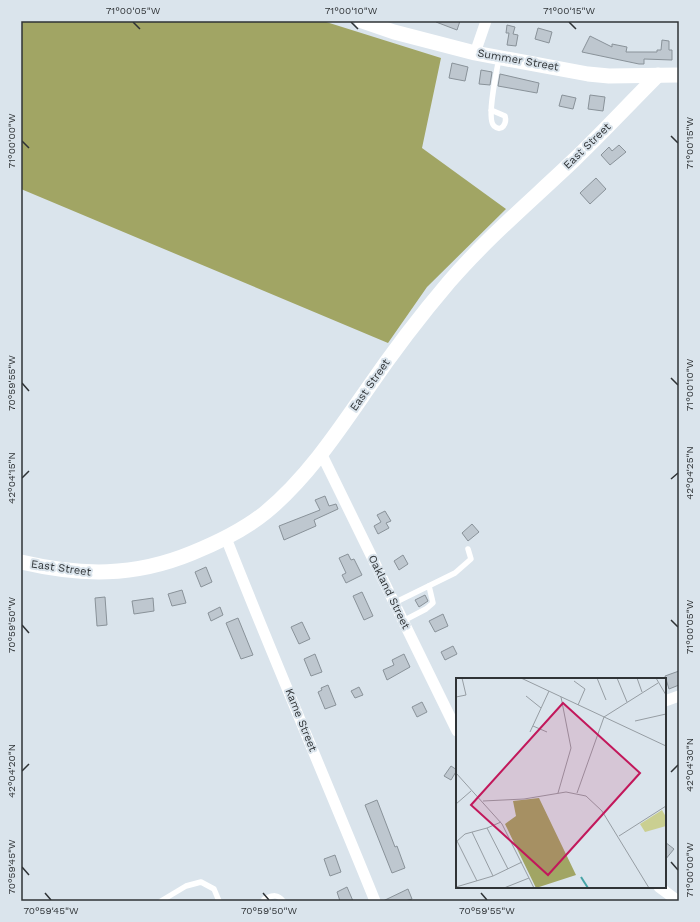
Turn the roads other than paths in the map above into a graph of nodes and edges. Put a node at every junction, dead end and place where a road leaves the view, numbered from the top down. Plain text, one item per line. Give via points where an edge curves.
1 (362, 21) edge
2 (486, 21) edge
3 (475, 53) junction
4 (499, 58) junction
5 (658, 75) junction
6 (679, 75) edge
7 (491, 110) dead end
8 (321, 453) junction
9 (226, 538) junction
10 (468, 549) dead end
11 (21, 562) edge
12 (429, 586) junction
13 (394, 603) junction
14 (403, 621) junction
15 (679, 696) edge
16 (666, 701) edge
17 (456, 729) edge
18 (660, 888) edge
19 (161, 901) edge
20 (219, 901) edge
21 (264, 901) edge
22 (283, 901) edge
23 (375, 901) edge
24 (678, 901) edge

1 - 3 street, Summer Street
2 - 3 street
3 - 4 street, Summer Street
4 - 5 street, Summer Street via 609,76
4 - 7 lane
5 - 6 street, Summer Street
5 - 8 street, East Street via 462,267 404,339
8 - 9 street, East Street via 284,496 266,512
8 - 13 street, Oakland Street
9 - 11 street, East Street via 165,564 125,571 76,572
9 - 23 street, Kame Street
10 - 12 lane via 471,560 467,565 455,574
12 - 13 lane
12 - 14 lane via 433,603
13 - 14 street, Oakland Street
14 - 17 street, Oakland Street
15 - 16 street
18 - 24 street
19 - 20 lane via 186,886 201,882 214,889
21 - 22 lane via 274,895

